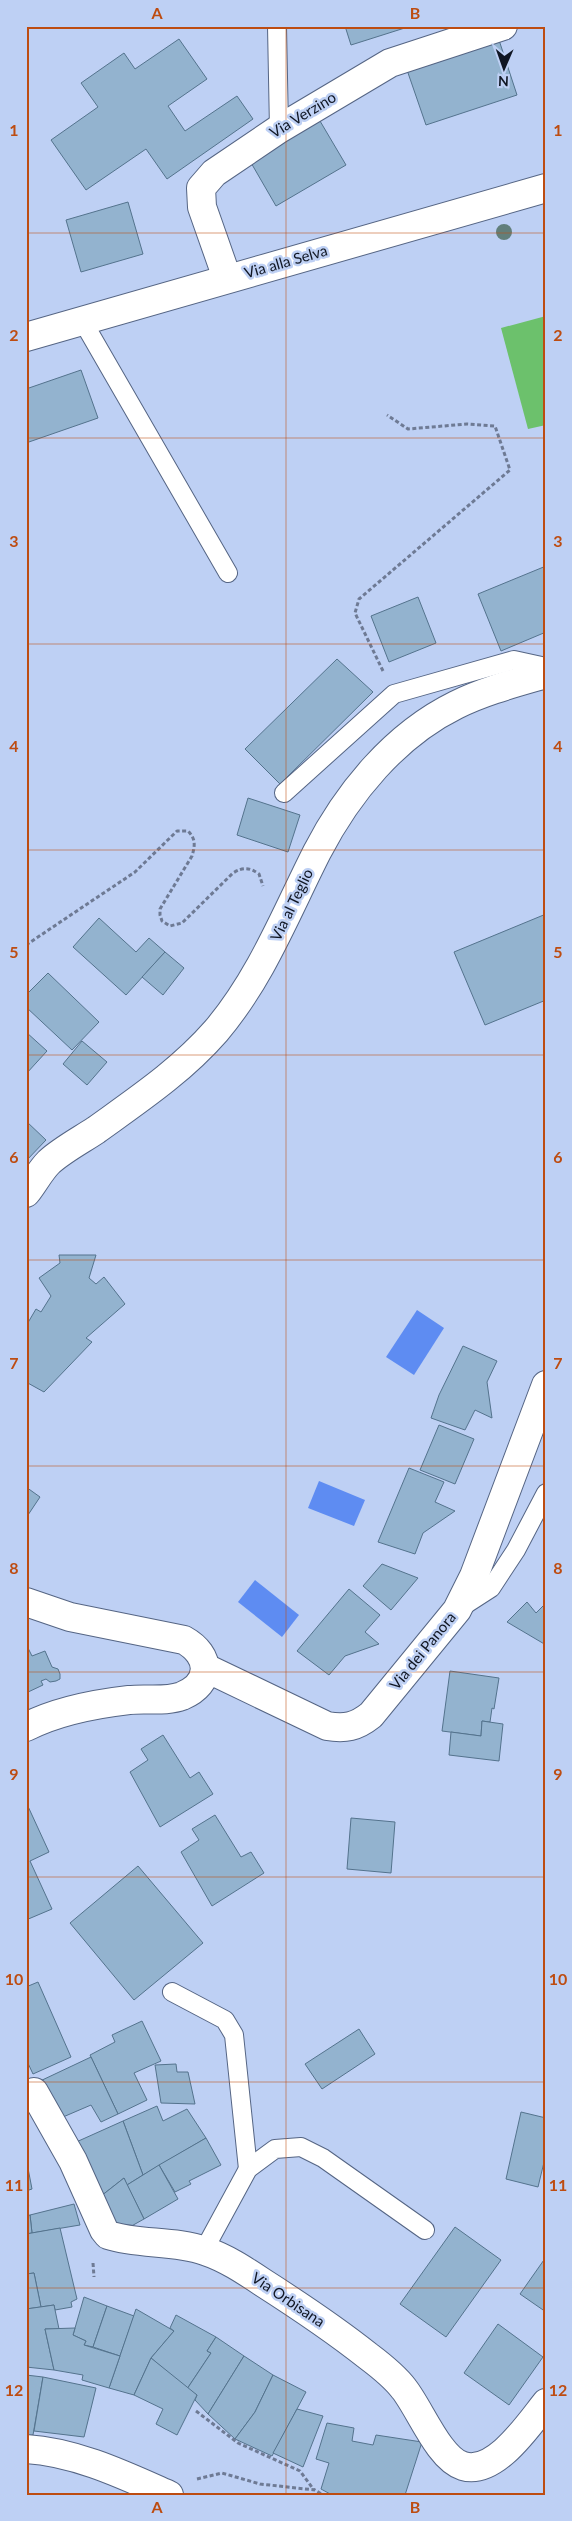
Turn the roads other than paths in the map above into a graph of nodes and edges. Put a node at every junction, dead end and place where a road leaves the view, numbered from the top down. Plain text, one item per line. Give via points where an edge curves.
1 (277, 26) edge
2 (504, 26) edge
3 (279, 129) junction
4 (546, 188) edge
5 (227, 278) junction
6 (82, 320) junction
7 (26, 336) edge
8 (228, 573) dead end
9 (546, 667) edge
10 (546, 674) edge
11 (284, 793) dead end
12 (26, 1193) edge
13 (546, 1386) edge
14 (546, 1493) edge
15 (26, 1602) edge
16 (457, 1610) junction
17 (206, 1668) junction
18 (26, 1727) edge
19 (172, 1992) dead end
20 (29, 2088) edge
21 (248, 2168) junction
22 (425, 2230) dead end
23 (204, 2250) junction
24 (546, 2403) edge
25 (26, 2448) edge
26 (181, 2487) edge

1 - 3 lane
2 - 3 street, Via Verzino via 390,63
3 - 5 street, Via Verzino via 214,173 201,188 202,207
4 - 5 street, Via alla Selva
5 - 6 street, Via alla Selva
6 - 7 street, Via alla Selva
6 - 8 lane
9 - 11 lane via 514,660 394,694
10 - 12 street, Via al Teglio via 496,688 456,705 424,723 380,761 336,820 269,951 216,1030 162,1083 49,1162
13 - 16 street, Via dei Panora via 474,1576
14 - 16 lane via 516,1550 491,1588
15 - 17 street via 70,1617 184,1640 195,1646
16 - 17 street, Via dei Panora via 371,1716 351,1727 340,1728 316,1721
17 - 18 street via 201,1682 180,1696 104,1703 66,1711
19 - 21 lane via 225,2020 234,2035
20 - 23 street, Via Orbisana via 73,2161 108,2235
21 - 22 lane via 275,2149 301,2147 323,2158
21 - 23 lane
23 - 24 street, Via Orbisana via 229,2260 292,2300 368,2356 403,2387 420,2410 440,2448 462,2466 475,2467 501,2455
25 - 26 street via 49,2450 121,2474

